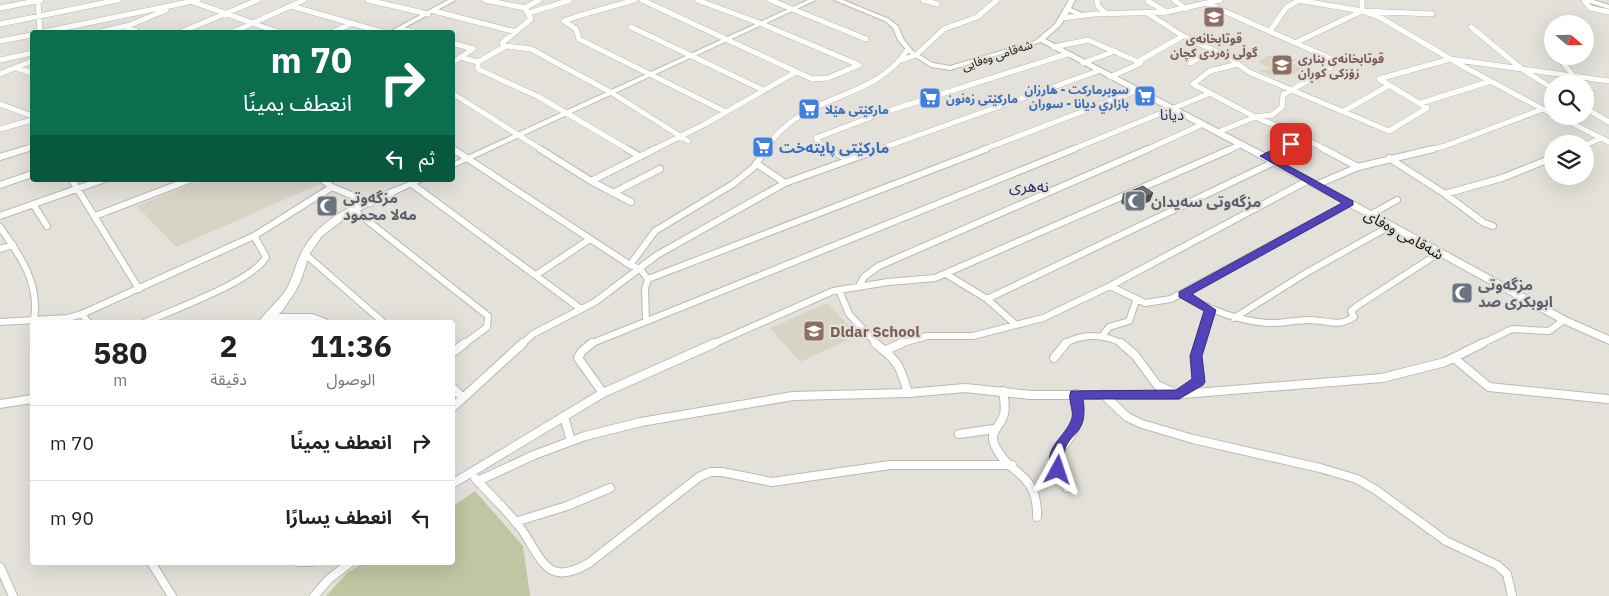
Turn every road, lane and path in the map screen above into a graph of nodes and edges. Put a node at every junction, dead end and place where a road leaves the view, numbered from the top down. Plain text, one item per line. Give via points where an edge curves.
1 (39, 0) edge
2 (118, 0) edge
3 (198, 0) edge
4 (258, 0) edge
5 (304, 0) edge
6 (368, 0) edge
7 (453, 0) edge
8 (485, 0) edge
9 (539, 0) edge
10 (570, 0) edge
11 (634, 0) edge
12 (642, 0) edge
13 (697, 0) edge
14 (770, 0) edge
15 (813, 0) edge
16 (838, 0) edge
17 (924, 0) edge
18 (996, 0) edge
19 (1072, 0) edge
20 (1097, 0) edge
21 (1174, 0) edge
22 (1193, 0) edge
23 (1220, 0) edge
24 (1298, 0) edge
25 (1362, 0) edge
26 (1584, 0) edge
27 (192, 1) edge
28 (1148, 1) edge
29 (937, 4) dead end
30 (1208, 4) junction
31 (175, 5) junction
32 (1201, 5) junction
33 (291, 6) junction
34 (1609, 7) edge
35 (0, 8) edge
36 (793, 9) junction
37 (1067, 9) junction
38 (1186, 9) junction
39 (527, 11) junction
40 (1166, 12) junction
41 (1362, 12) junction
42 (1609, 12) edge
43 (431, 13) junction
44 (1147, 13) junction
45 (224, 14) junction
46 (1106, 14) junction
47 (1432, 14) dead end
48 (1082, 15) junction
49 (39, 16) junction
50 (1062, 18) junction
51 (255, 22) junction
52 (353, 23) junction
53 (0, 24) edge
54 (762, 24) junction
55 (124, 27) junction
56 (631, 27) dead end
57 (1471, 27) dead end
58 (400, 29) joint
59 (42, 30) edge
60 (52, 30) edge
61 (110, 30) edge
62 (132, 30) edge
63 (186, 30) edge
64 (237, 30) edge
65 (273, 30) edge
66 (337, 30) edge
67 (376, 30) edge
68 (405, 30) edge
69 (516, 32) junction
70 (1270, 32) junction
71 (30, 35) edge
72 (1183, 36) junction
73 (866, 39) dead end
74 (726, 40) junction
75 (1041, 40) junction
76 (0, 42) edge
77 (1297, 42) junction
78 (455, 44) edge
79 (506, 46) junction
80 (1054, 47) junction
81 (908, 49) junction
82 (1115, 50) junction
83 (1212, 50) junction
84 (30, 53) edge
85 (1067, 54) junction
86 (916, 55) junction
87 (460, 57) junction
88 (691, 57) junction
89 (1450, 59) junction
90 (0, 60) edge
91 (455, 61) edge
92 (899, 61) junction
93 (1139, 61) junction
94 (30, 62) edge
95 (478, 62) junction
96 (1083, 63) junction
97 (1190, 63) dead end
98 (1238, 64) junction
99 (1565, 65) edge
100 (16, 68) junction
101 (1522, 69) junction
102 (1098, 71) junction
103 (30, 72) edge
104 (796, 72) junction
105 (0, 74) edge
106 (653, 74) junction
107 (1567, 75) edge
108 (1573, 75) edge
109 (1110, 77) junction
110 (1594, 79) edge
111 (1491, 81) junction
112 (1609, 81) edge
113 (1544, 83) edge
114 (1388, 86) junction
115 (1293, 89) junction
116 (763, 90) junction
117 (1136, 90) junction
118 (612, 93) junction
119 (1208, 94) junction
120 (455, 95) edge
121 (1421, 103) junction
122 (0, 104) edge
123 (1171, 109) junction
124 (1544, 110) joint
125 (1344, 111) junction
126 (726, 112) junction
127 (1594, 113) edge
128 (566, 114) junction
129 (30, 117) edge
130 (1254, 117) junction
131 (30, 119) edge
132 (1609, 122) edge
133 (1203, 124) junction
134 (1576, 125) edge
135 (0, 128) edge
136 (1218, 132) junction
137 (518, 136) junction
138 (680, 136) junction
139 (1304, 138) junction
140 (1602, 138) junction
141 (688, 141) dead end
142 (1594, 141) edge
143 (1609, 142) edge
144 (1240, 145) junction
145 (30, 149) edge
146 (455, 150) edge
147 (640, 156) junction
148 (1265, 156) junction
149 (0, 158) edge
150 (468, 158) junction
151 (1389, 158) junction
152 (847, 159) junction
153 (1544, 161) edge
154 (1274, 162) junction
155 (455, 164) edge
156 (757, 164) junction
157 (1358, 166) junction
158 (660, 169) dead end
159 (30, 175) edge
160 (591, 181) junction
161 (73, 182) edge
162 (96, 182) edge
163 (184, 182) edge
164 (326, 182) edge
165 (416, 182) edge
166 (785, 183) junction
167 (1312, 183) junction
168 (0, 184) edge
169 (332, 187) junction
170 (77, 189) junction
171 (613, 192) junction
172 (1446, 194) junction
173 (1397, 200) dead end
174 (631, 202) dead end
175 (370, 203) junction
176 (1349, 203) junction
177 (33, 204) junction
178 (354, 210) junction
179 (1370, 215) junction
180 (0, 216) edge
181 (95, 216) junction
182 (47, 226) dead end
183 (1390, 226) junction
184 (1493, 226) dead end
185 (0, 227) edge
186 (254, 236) junction
187 (590, 239) junction
188 (13, 245) junction
189 (0, 249) edge
190 (1439, 253) junction
191 (305, 254) junction
192 (630, 265) junction
193 (640, 269) junction
194 (536, 274) junction
195 (946, 274) junction
196 (648, 280) junction
197 (859, 286) junction
198 (1110, 286) junction
199 (138, 289) junction
200 (839, 290) junction
201 (1183, 294) junction
202 (987, 300) junction
203 (1136, 301) junction
204 (581, 309) junction
205 (1210, 310) junction
206 (82, 314) junction
207 (1234, 318) junction
208 (34, 319) junction
209 (86, 320) edge
210 (150, 320) edge
211 (267, 320) edge
212 (318, 320) edge
213 (380, 320) edge
214 (1564, 320) junction
215 (646, 321) junction
216 (0, 322) edge
217 (1015, 324) junction
218 (1102, 336) junction
219 (1609, 340) edge
220 (886, 350) junction
221 (455, 351) edge
222 (1054, 358) dead end
223 (1454, 358) junction
224 (455, 390) edge
225 (1003, 391) junction
226 (602, 393) junction
227 (908, 393) junction
228 (1076, 394) junction
229 (1102, 394) junction
230 (1179, 395) junction
231 (463, 398) junction
232 (30, 399) edge
233 (1607, 399) dead end
234 (0, 404) edge
235 (455, 405) edge
236 (564, 416) junction
237 (994, 429) junction
238 (959, 434) dead end
239 (571, 441) junction
240 (1012, 465) junction
241 (475, 478) junction
242 (455, 483) edge
243 (610, 488) dead end
244 (1067, 488) dead end
245 (1037, 517) dead end
246 (515, 522) junction
247 (153, 565) edge
248 (346, 565) edge
249 (0, 567) edge
250 (13, 596) edge
251 (172, 596) edge
252 (314, 596) edge
253 (1512, 596) edge

1 - 35 street
1 - 49 street
2 - 49 street
3 - 27 street
4 - 45 street
5 - 33 street
6 - 43 street
7 - 43 street
8 - 39 street
9 - 39 street
10 - 39 street
11 - 106 street via 564,21 576,29 579,39
12 - 74 street
13 - 54 street
14 - 36 street
15 - 36 street
16 - 81 street, شەقامی وەفایی via 891,22
17 - 29 street
18 - 86 street via 978,17 940,31
19 - 37 street, شەقامی وەفایی
20 - 46 street
21 - 38 street
22 - 32 street
23 - 30 street
24 - 41 street
24 - 70 street via 1286,8
25 - 41 street
26 - 34 main road
26 - 42 street via 1590,8
27 - 31 street
27 - 45 street
28 - 40 street
30 - 32 street
30 - 70 street
31 - 55 street
31 - 60 street
32 - 38 street
33 - 51 street
33 - 52 street
36 - 54 street
36 - 73 street
37 - 48 street
37 - 50 street, شەقامی وەفایی
38 - 40 street
39 - 69 street via 531,20
40 - 44 street
41 - 47 street
41 - 77 street
41 - 89 street via 1381,18
43 - 58 street
43 - 69 street
44 - 46 street
44 - 72 street
45 - 51 street
45 - 63 street
46 - 48 street
48 - 50 street
49 - 53 street
49 - 59 street
50 - 75 street, شەقامی وەفایی
51 - 64 street
51 - 65 street
52 - 66 street
52 - 67 street
54 - 74 street
54 - 104 street via 859,65 821,80
55 - 61 street
55 - 62 street
56 - 88 street
57 - 101 street
58 - 68 street
69 - 79 street via 503,42
70 - 77 street
71 - 76 street
72 - 83 street
72 - 93 street
74 - 88 street
74 - 104 street
75 - 80 street, شەقامی وەفای
75 - 86 street, شەقامی وەفایی via 954,68 935,67
77 - 115 street via 1336,61 1336,64
78 - 87 street via 473,49
79 - 95 street
79 - 118 street via 532,49
80 - 82 street via 1088,40
80 - 85 street, شەقامی وەفای
81 - 86 street, شەقامی وەفایی
81 - 92 street
82 - 93 street
82 - 96 street
83 - 97 street
83 - 98 street
84 - 90 street
85 - 96 street, شەقامی وەفای
85 - 152 street via 882,113 816,138 820,144
86 - 92 street
87 - 91 street
87 - 95 street
88 - 106 street
88 - 116 street
89 - 101 street
89 - 111 street
89 - 114 street via 1379,79
92 - 156 street via 873,81 798,116 770,143
93 - 109 street via 1140,65
94 - 100 street
95 - 128 street via 478,69 498,75
96 - 102 street, شەقامی وەفای
98 - 115 street via 1248,72
98 - 119 street via 1210,72 1193,84
99 - 108 street
100 - 103 street
100 - 105 street
101 - 107 street
101 - 113 street
102 - 109 street, شەقامی وەفای
102 - 152 street
104 - 116 street
106 - 118 street
106 - 126 street
109 - 117 street, شەقامی وەفای
110 - 112 street
111 - 121 street
111 - 124 street
114 - 121 street
114 - 125 street
115 - 125 street
115 - 130 street via 1282,95 1279,110 1272,115
116 - 126 street
117 - 123 street, شەقامی وەفای
117 - 196 street
118 - 128 street
118 - 138 street
119 - 123 street
119 - 130 street
120 - 137 street
121 - 125 street via 1426,109 1389,131 1376,128
122 - 129 street
123 - 133 street, شەقامی وەفای
123 - 215 street
124 - 151 street via 1446,146
126 - 138 street
127 - 132 street
128 - 137 street
128 - 147 street
130 - 136 street
130 - 139 street
131 - 135 street
133 - 136 street, شەقامی وەفای
133 - 197 street via 878,266 864,277
134 - 140 street
136 - 144 street, شەقامی وەفای
137 - 150 street
137 - 160 street
138 - 141 street
138 - 147 street
139 - 148 street
139 - 157 street
140 - 142 street
140 - 143 street
144 - 148 street, شەقامی وەفای
144 - 195 street
145 - 149 street
146 - 150 street
147 - 160 street
148 - 154 street, شەقامی وەفای
150 - 155 street
150 - 187 street
151 - 157 street
151 - 172 street
152 - 166 street
153 - 172 street
154 - 167 street, شەقامی وەفای
154 - 202 street
156 - 166 street
156 - 192 street via 732,186 655,231
157 - 167 street
158 - 171 street
159 - 168 street
160 - 171 street
161 - 170 street
162 - 170 street
163 - 181 street
164 - 169 street
165 - 175 street
165 - 194 street
166 - 193 street via 657,255
167 - 176 street, شەقامی وەفای
167 - 198 street
169 - 175 street
169 - 186 street
170 - 177 street
170 - 181 street
171 - 174 street
172 - 184 street via 1484,223
173 - 179 street
175 - 178 street
176 - 179 street, شەقامی وەفای
176 - 201 street
177 - 180 street
177 - 182 street
178 - 191 street via 318,234
178 - 221 street via 488,316 487,327
179 - 183 street, شەقامی وەفای
181 - 199 street
183 - 190 street, شەقامی وەفای
183 - 207 street
185 - 188 street
186 - 199 street
186 - 210 street via 266,257 261,266 245,277
187 - 192 street
187 - 194 street
188 - 189 street
188 - 208 street via 37,299
190 - 207 street via 1357,306 1351,311 1354,317 1343,324 1310,320 1268,323
190 - 214 street, شەقامی وەفای
191 - 211 street via 295,282
191 - 213 street
192 - 193 street
193 - 196 street
193 - 204 street
194 - 204 street
195 - 197 street via 936,278
195 - 202 street
196 - 215 street
197 - 200 street
198 - 203 street
198 - 217 street via 1043,318
199 - 206 street
200 - 220 street via 849,314 875,343
200 - 226 street
201 - 203 street via 1152,304
201 - 205 street
202 - 217 street
203 - 218 street via 1132,317 1106,328
204 - 231 street via 533,334
205 - 207 street
205 - 230 street via 1196,356 1199,382
206 - 208 street via 68,318
206 - 209 street
208 - 216 street
211 - 212 street
214 - 219 street, شەقامی وەفای
214 - 223 street via 1549,331 1512,329
215 - 226 street via 600,339 579,353 578,358
217 - 220 street via 973,336 911,339
218 - 222 street via 1065,343
218 - 230 street via 1123,345 1162,389
220 - 227 street via 902,371
223 - 230 street via 1382,378
223 - 233 street via 1489,387
224 - 231 street
225 - 227 street via 965,388
225 - 228 street via 1031,395
225 - 237 street via 1006,408
226 - 236 street
227 - 239 street via 793,396 641,422
228 - 229 street
228 - 244 street via 1079,415 1076,425 1057,453 1058,470
229 - 230 street
229 - 253 street via 1127,417 1142,424 1357,479 1446,541 1497,564 1507,574
231 - 235 street
232 - 234 street
236 - 239 street
236 - 241 street
237 - 238 street
237 - 240 street via 992,438 998,451
239 - 241 street
240 - 245 street via 1036,496
240 - 246 street via 890,466 772,482 710,472 574,572 559,572 538,559
241 - 242 street
241 - 246 street
243 - 246 street via 568,506
247 - 251 street
248 - 252 street
249 - 250 street

